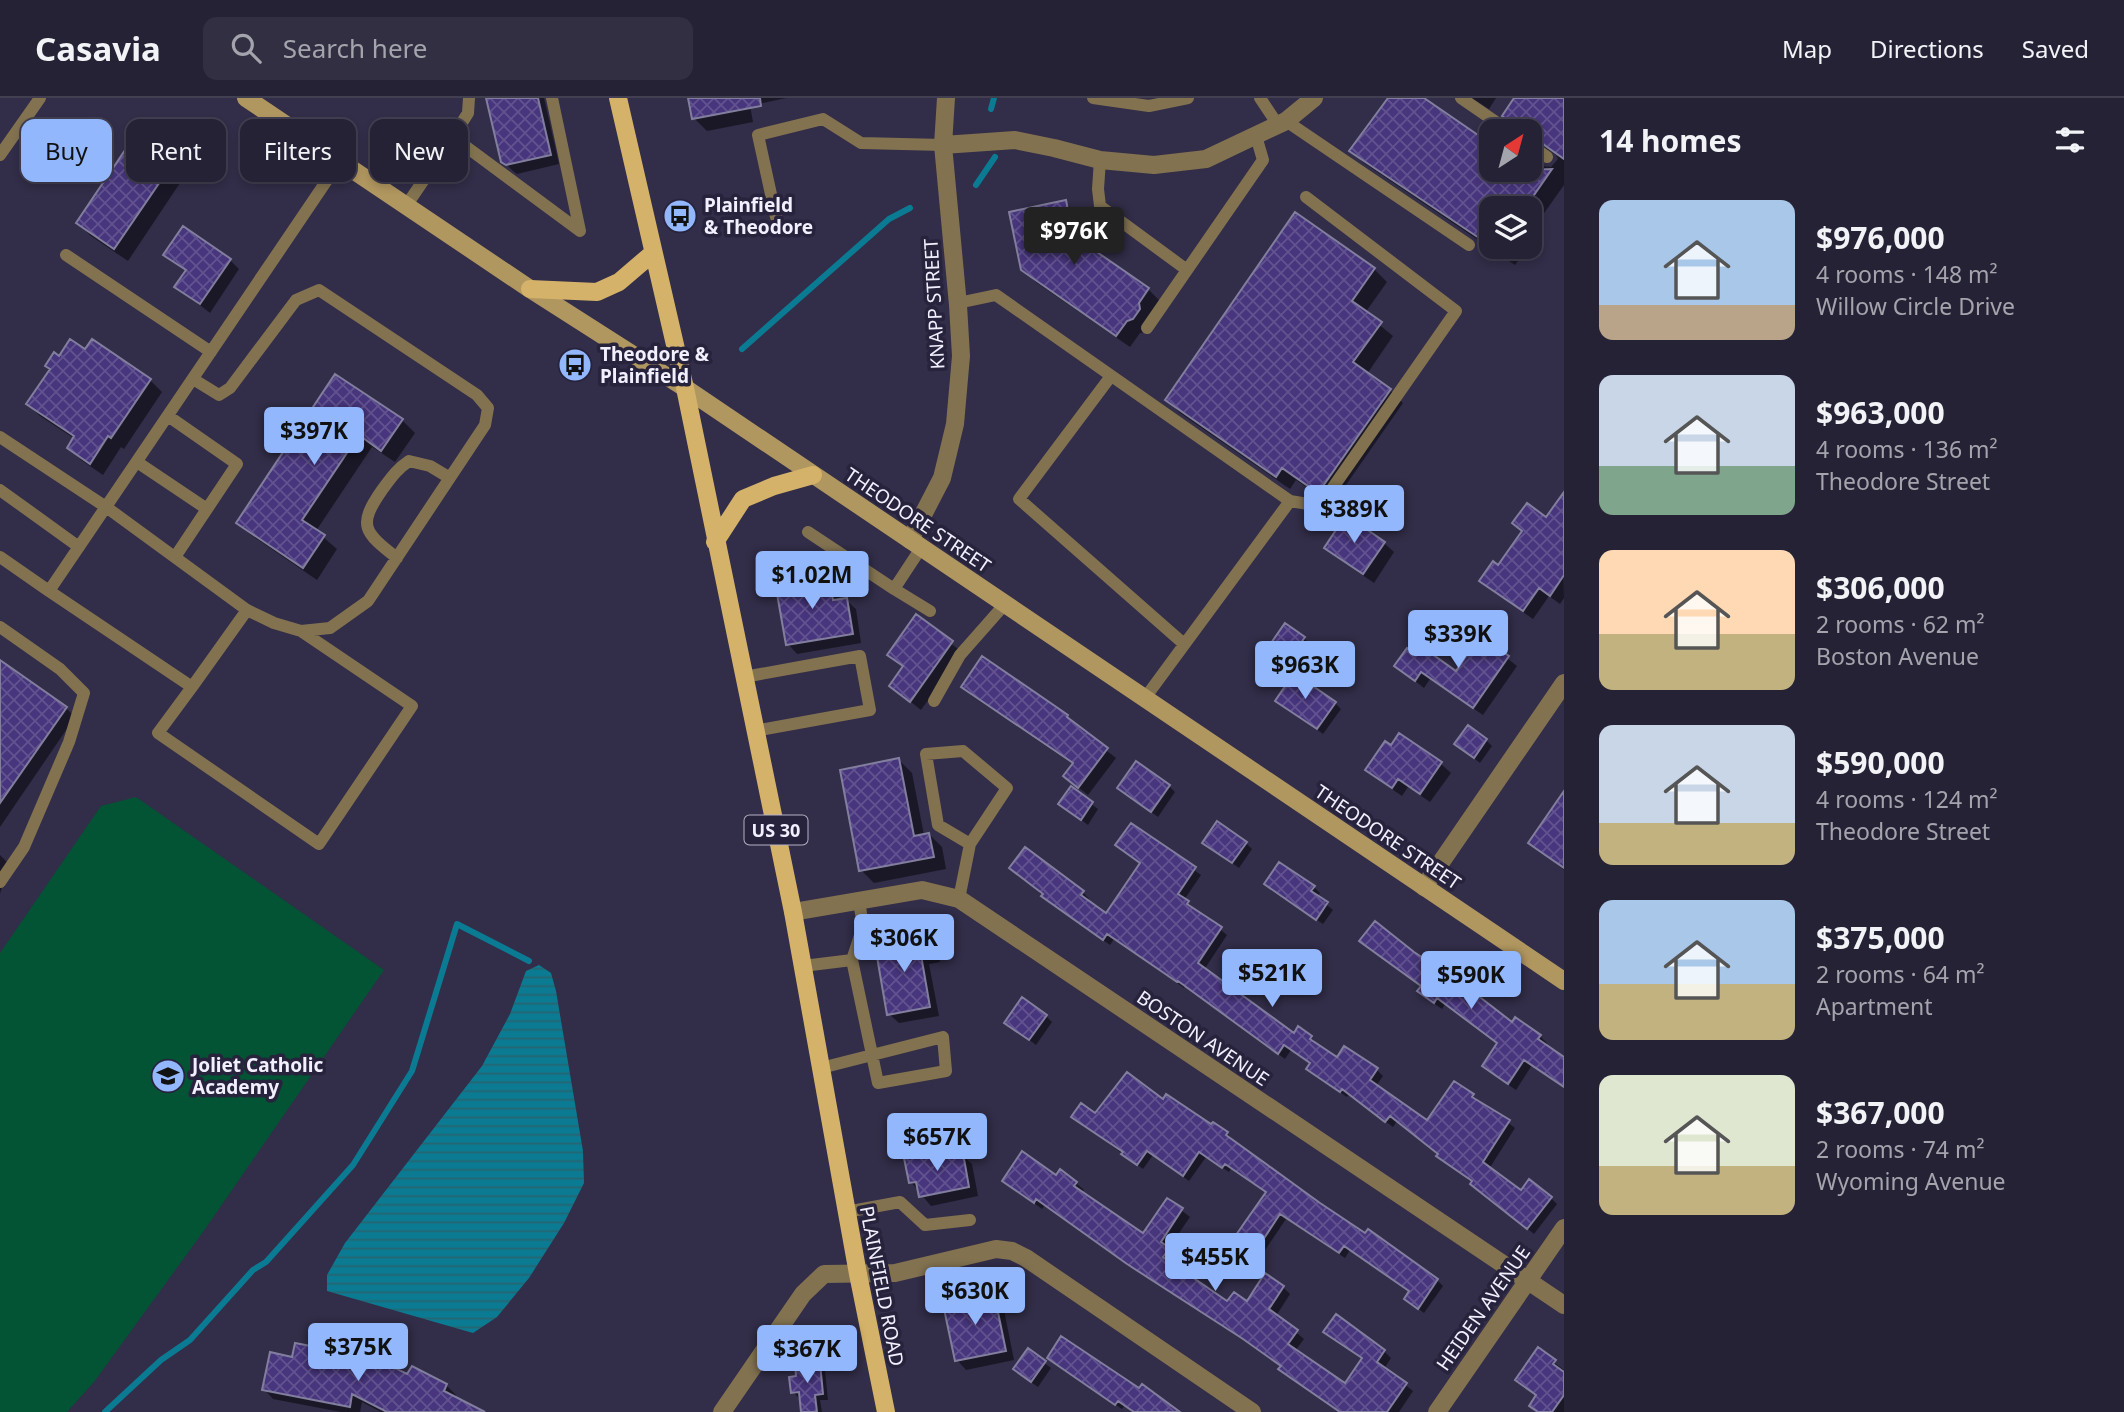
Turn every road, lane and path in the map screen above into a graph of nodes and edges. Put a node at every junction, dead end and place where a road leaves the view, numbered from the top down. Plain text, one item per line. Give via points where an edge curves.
1 (40, 98) edge
2 (246, 98) edge
3 (469, 98) edge
4 (552, 98) edge
5 (618, 98) edge
6 (946, 98) edge
7 (1093, 98) edge
8 (1188, 98) edge
9 (1260, 98) edge
10 (1314, 98) edge
11 (1461, 98) edge
12 (277, 119) edge
13 (464, 119) edge
14 (1492, 119) edge
15 (1282, 123) junction
16 (1256, 136) junction
17 (943, 145) junction
18 (468, 148) edge
19 (1542, 153) edge
20 (0, 155) edge
21 (1547, 157) dead end
22 (1100, 160) junction
23 (356, 173) edge
24 (326, 182) edge
25 (422, 182) edge
26 (1306, 197) dead end
27 (406, 206) junction
28 (776, 217) dead end
29 (1469, 245) dead end
30 (653, 253) junction
31 (66, 255) dead end
32 (1187, 271) junction
33 (530, 289) junction
34 (958, 303) junction
35 (1147, 328) dead end
36 (211, 352) junction
37 (1111, 376) junction
38 (193, 379) junction
39 (685, 388) junction
40 (168, 416) junction
41 (0, 437) edge
42 (137, 462) junction
43 (813, 475) junction
44 (450, 478) junction
45 (0, 490) edge
46 (1290, 500) junction
47 (106, 507) junction
48 (207, 509) junction
49 (808, 532) dead end
50 (715, 542) junction
51 (916, 544) junction
52 (79, 547) junction
53 (0, 557) edge
54 (175, 557) junction
55 (397, 558) junction
56 (894, 589) junction
57 (49, 591) junction
58 (1005, 604) junction
59 (247, 610) junction
60 (930, 611) dead end
61 (0, 627) edge
62 (301, 631) junction
63 (1184, 644) junction
64 (744, 677) junction
65 (1564, 683) edge
66 (192, 687) junction
67 (1145, 698) junction
68 (934, 701) dead end
69 (755, 731) junction
70 (970, 844) junction
71 (0, 882) edge
72 (1424, 887) junction
73 (959, 899) junction
74 (859, 901) junction
75 (793, 912) junction
76 (852, 960) junction
77 (803, 966) junction
78 (1564, 981) edge
79 (871, 1056) junction
80 (821, 1068) junction
81 (846, 1212) junction
82 (970, 1220) dead end
83 (1564, 1228) edge
84 (858, 1274) junction
85 (1527, 1281) junction
86 (1564, 1305) edge
87 (722, 1412) edge
88 (886, 1412) edge
89 (1252, 1412) edge
90 (1437, 1412) edge

1 - 20 lane
2 - 12 main road, THEODORE STREET
3 - 13 lane
4 - 18 lane via 580,231
5 - 30 main road, PLAINFIELD ROAD / US 30
6 - 17 street, KNAPP STREET
7 - 8 lane via 1149,106
9 - 15 lane
10 - 15 street
11 - 14 lane
15 - 16 street
15 - 29 lane
16 - 22 street via 1206,159 1154,165
16 - 32 lane via 1263,160
17 - 22 street via 1015,140
17 - 28 lane via 861,143 823,119 758,135
17 - 34 street, KNAPP STREET
19 - 21 lane
22 - 32 lane via 1100,206
23 - 27 main road, THEODORE STREET
24 - 36 lane
25 - 27 lane
26 - 46 lane via 1456,312 1320,506
27 - 33 main road, THEODORE STREET
30 - 33 main road via 620,282 597,292
30 - 39 main road, PLAINFIELD ROAD / US 30
31 - 36 lane
32 - 35 lane
33 - 39 main road, THEODORE STREET
34 - 37 lane via 996,295
34 - 51 street, KNAPP STREET via 961,356 955,425 942,478
36 - 38 lane
37 - 46 lane
37 - 63 lane via 1018,499
38 - 40 lane
38 - 44 lane via 219,395 230,388 296,300 319,290 477,395 488,408 485,425
39 - 43 main road, THEODORE STREET
39 - 50 main road, PLAINFIELD ROAD / US 30
40 - 42 lane
40 - 48 lane via 237,464
41 - 47 lane
42 - 47 lane
42 - 48 lane
43 - 50 main road via 743,499
43 - 51 main road, THEODORE STREET
44 - 55 lane
44 - 55 lane via 409,461 397,470 367,512 374,540
45 - 52 lane
46 - 63 lane
47 - 52 lane
47 - 54 lane
48 - 54 lane
49 - 56 lane
50 - 64 main road, PLAINFIELD ROAD / US 30
51 - 56 lane
51 - 58 main road, THEODORE STREET
52 - 57 lane
53 - 57 lane
54 - 59 lane
55 - 62 lane via 368,601 330,628
56 - 60 lane
57 - 66 lane
58 - 67 main road, THEODORE STREET
58 - 68 lane via 960,655
59 - 62 lane
59 - 66 lane
61 - 71 lane via 60,669 84,693 69,742 24,847
62 - 66 lane via 412,706 319,844 158,733
63 - 67 lane
64 - 69 main road, PLAINFIELD ROAD / US 30
64 - 69 lane via 860,656 870,710
65 - 72 street
67 - 72 main road, THEODORE STREET
69 - 75 main road, PLAINFIELD ROAD / US 30
70 - 70 lane via 1007,788 963,751 926,754 938,825
70 - 73 lane
72 - 78 main road, THEODORE STREET
73 - 74 street, BOSTON AVENUE via 922,890
73 - 85 street, BOSTON AVENUE
74 - 75 street, BOSTON AVENUE
74 - 76 lane via 863,926
75 - 77 main road, PLAINFIELD ROAD / US 30
76 - 77 lane
76 - 79 lane
77 - 80 main road, PLAINFIELD ROAD / US 30
79 - 79 lane via 878,1083 946,1071 943,1037
79 - 80 lane
80 - 81 main road, PLAINFIELD ROAD / US 30
81 - 82 lane via 900,1202 925,1225
81 - 84 main road, PLAINFIELD ROAD / US 30
83 - 85 street, HEIDEN AVENUE
84 - 87 street via 824,1275 803,1294
84 - 88 main road, PLAINFIELD ROAD / US 30
84 - 89 street via 895,1273 996,1249 1012,1251
85 - 86 street, BOSTON AVENUE
85 - 90 street, HEIDEN AVENUE

